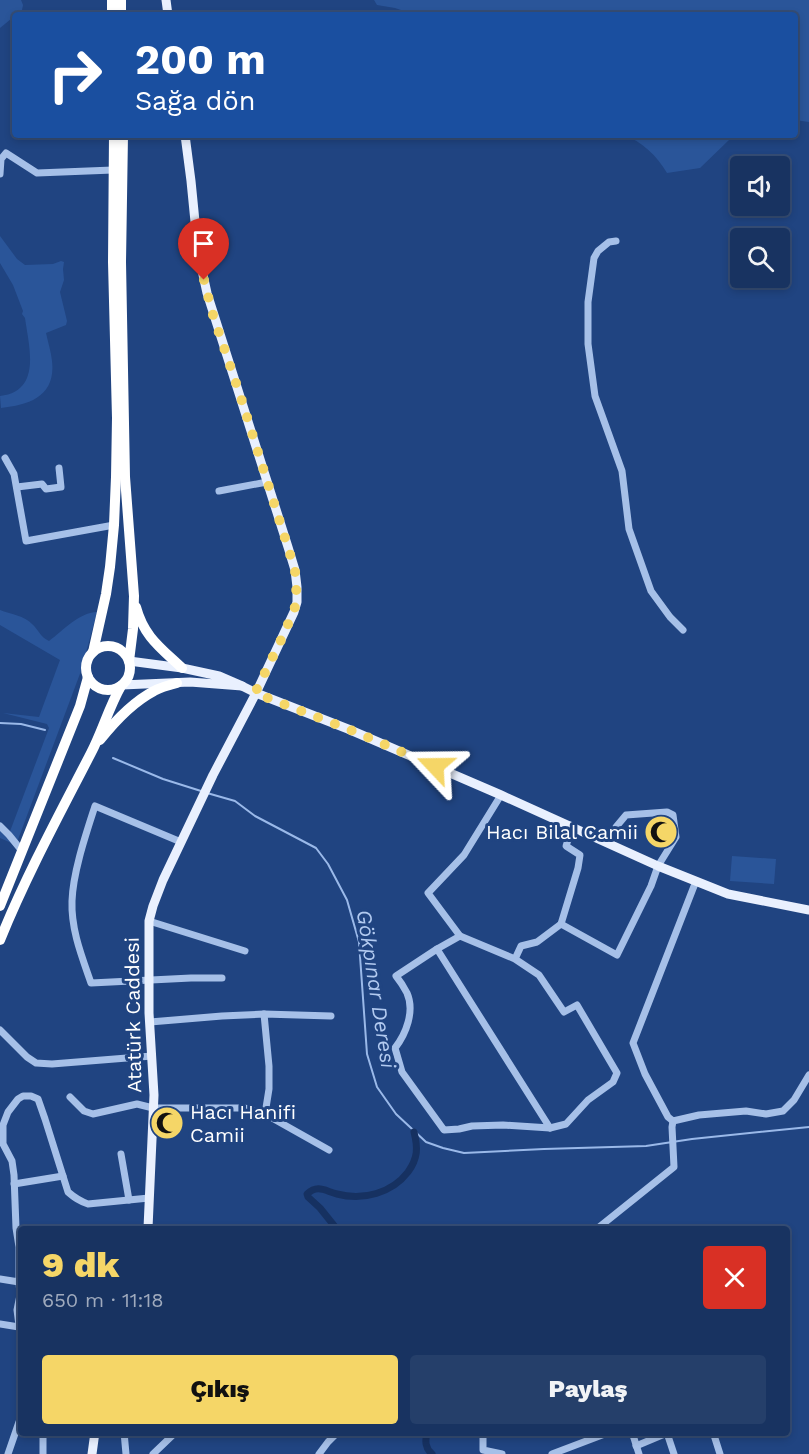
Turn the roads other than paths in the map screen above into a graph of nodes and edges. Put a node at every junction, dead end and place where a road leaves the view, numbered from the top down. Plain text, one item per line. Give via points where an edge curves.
1 (114, 138) edge
2 (123, 138) edge
3 (185, 138) edge
4 (113, 170) junction
5 (0, 174) edge
6 (616, 241) dead end
7 (5, 458) dead end
8 (59, 468) dead end
9 (267, 482) junction
10 (17, 487) junction
11 (219, 491) dead end
12 (114, 525) junction
13 (134, 596) junction
14 (683, 630) dead end
15 (93, 652) junction
16 (129, 661) junction
17 (182, 668) junction
18 (88, 677) junction
19 (177, 683) junction
20 (122, 685) junction
21 (242, 686) junction
22 (255, 693) junction
23 (93, 750) junction
24 (501, 795) junction
25 (570, 825) junction
26 (0, 826) edge
27 (181, 842) junction
28 (609, 843) junction
29 (22, 851) junction
30 (658, 866) junction
31 (696, 881) junction
32 (0, 906) edge
33 (809, 910) edge
34 (149, 921) junction
35 (561, 924) junction
36 (460, 936) junction
37 (0, 940) edge
38 (437, 949) junction
39 (245, 951) dead end
40 (515, 958) junction
41 (222, 978) dead end
42 (150, 981) junction
43 (264, 1014) junction
44 (331, 1016) dead end
45 (150, 1023) junction
46 (0, 1030) edge
47 (152, 1056) junction
48 (809, 1075) edge
49 (70, 1097) dead end
50 (153, 1108) junction
51 (265, 1114) junction
52 (672, 1124) junction
53 (550, 1128) junction
54 (330, 1150) dead end
55 (122, 1154) dead end
56 (63, 1176) junction
57 (14, 1184) junction
58 (149, 1198) junction
59 (129, 1200) junction
60 (148, 1226) edge
61 (600, 1226) edge
62 (18, 1241) edge
63 (0, 1279) edge
64 (18, 1279) edge
65 (0, 1324) edge
66 (18, 1327) edge
67 (18, 1425) edge
68 (43, 1436) edge
69 (94, 1436) edge
70 (124, 1436) edge
71 (171, 1436) edge
72 (334, 1436) edge
73 (483, 1436) edge
74 (599, 1436) edge
75 (633, 1436) edge
76 (658, 1436) edge
77 (668, 1436) edge
78 (714, 1436) edge
79 (636, 1446) junction
80 (483, 1450) junction
81 (9, 1454) edge
82 (43, 1454) edge
83 (92, 1454) edge
84 (126, 1454) edge
85 (153, 1454) edge
86 (319, 1454) edge
87 (475, 1454) edge
88 (502, 1454) edge
89 (552, 1454) edge
90 (639, 1454) edge
91 (674, 1454) edge
92 (720, 1454) edge

1 - 4 highway
2 - 13 highway via 125,477
3 - 9 main road, Atatürk Caddesi via 204,280
4 - 5 street via 37,172 6,153 1,159
4 - 12 highway via 117,418
6 - 14 street via 609,242 594,258 588,302 588,344 595,396 622,471 629,529 651,591
7 - 10 street
8 - 10 street via 61,487
9 - 11 street
9 - 22 main road, Atatürk Caddesi via 295,570 297,602
10 - 12 street via 26,541
12 - 15 highway via 106,594
13 - 16 highway
13 - 17 highway via 150,638
15 - 16 highway via 115,647
15 - 18 highway via 87,663
16 - 17 main road
16 - 20 highway via 129,676
17 - 21 main road
18 - 20 highway via 102,689
18 - 29 highway
19 - 20 main road
19 - 21 main road
19 - 23 highway via 143,698 114,723
20 - 23 highway
21 - 22 main road
22 - 24 main road
22 - 27 main road, Atatürk Caddesi
23 - 37 highway via 26,878
24 - 25 main road
24 - 36 street via 464,855 428,893
25 - 28 main road
25 - 35 street via 567,846 580,855
26 - 29 street
27 - 34 main road, Atatürk Caddesi
27 - 42 street via 95,806 75,879 72,902 77,943 91,983
28 - 30 main road
28 - 30 street via 626,814 667,812 673,815 676,837
29 - 32 highway
30 - 31 main road
30 - 35 street via 617,955
31 - 33 main road via 728,894
31 - 52 street via 633,1043
34 - 39 street
34 - 42 main road, Atatürk Caddesi
35 - 40 street via 537,942 521,946
36 - 38 street
36 - 40 street
38 - 53 street
38 - 53 street via 396,976 408,994 410,1016 395,1048 402,1072 444,1130 503,1125
40 - 53 street via 539,975 564,1012 577,1005 617,1073 614,1082 588,1100 566,1124
41 - 42 street
42 - 45 main road, Atatürk Caddesi
43 - 44 street
43 - 45 street
43 - 51 street via 269,1065
45 - 47 main road, Atatürk Caddesi
46 - 47 street via 36,1063
47 - 50 main road, Atatürk Caddesi
48 - 52 street via 783,1111 699,1115
49 - 50 street via 93,1114 137,1104
50 - 51 street via 245,1108
50 - 58 main road, Atatürk Caddesi
51 - 54 street
52 - 61 street via 674,1167
55 - 59 street
56 - 57 street
56 - 57 street via 38,1099 23,1096 8,1112 3,1125 3,1144 12,1161
56 - 59 street via 68,1192 78,1201 88,1204
57 - 62 street
58 - 59 street
58 - 60 main road, Atatürk Caddesi
63 - 64 street
65 - 66 street
67 - 81 street
68 - 82 street
69 - 83 main road
70 - 84 street
71 - 85 street
72 - 86 street
73 - 80 street
74 - 89 street
75 - 79 street
76 - 79 street
77 - 91 street
78 - 92 street
79 - 90 street
80 - 87 street
80 - 88 street

